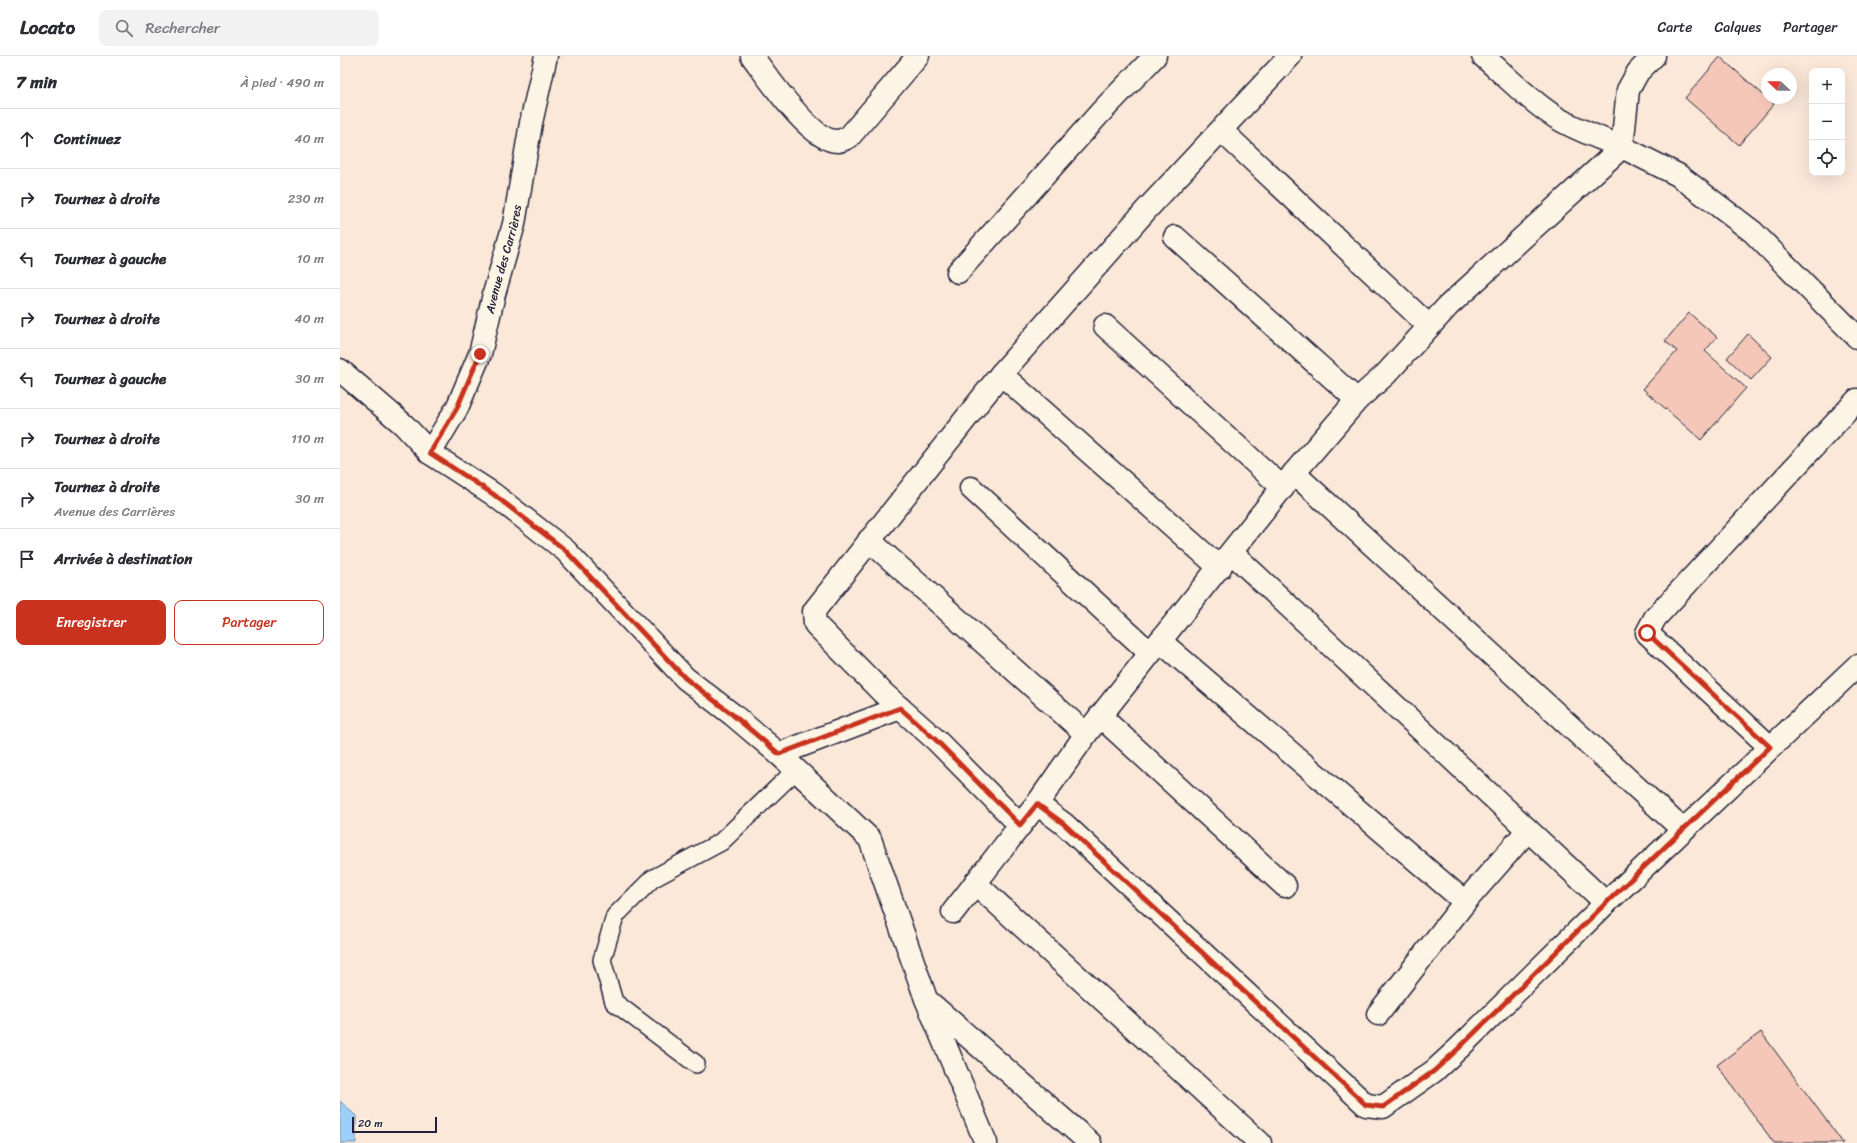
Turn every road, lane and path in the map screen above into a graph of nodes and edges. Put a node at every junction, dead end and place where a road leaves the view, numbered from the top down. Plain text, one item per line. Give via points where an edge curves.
1 (546, 56) edge
2 (752, 56) edge
3 (918, 56) edge
4 (1155, 56) edge
5 (1290, 56) edge
6 (1484, 56) edge
7 (1654, 56) edge
8 (1222, 131) junction
9 (1622, 147) junction
10 (1175, 237) dead end
11 (958, 272) dead end
12 (1105, 326) dead end
13 (1429, 326) junction
14 (1857, 337) edge
15 (340, 370) edge
16 (1000, 374) junction
17 (1356, 400) junction
18 (1857, 400) edge
19 (430, 453) junction
20 (1289, 481) junction
21 (971, 488) dead end
22 (868, 540) junction
23 (1226, 561) junction
24 (1155, 647) junction
25 (1857, 666) edge
26 (900, 708) junction
27 (1100, 716) junction
28 (1086, 734) junction
29 (1770, 747) junction
30 (779, 754) junction
31 (796, 770) junction
32 (1037, 804) junction
33 (1020, 825) junction
34 (1528, 830) junction
35 (1683, 830) junction
36 (975, 883) junction
37 (1285, 886) dead end
38 (1465, 902) junction
39 (1606, 903) junction
40 (953, 912) dead end
41 (926, 999) junction
42 (1378, 1014) dead end
43 (696, 1064) dead end
44 (986, 1143) edge
45 (1090, 1143) edge
46 (1260, 1143) edge

1 - 19 street, Avenue des Carrières via 531,123 514,224 480,354 457,408
2 - 3 street via 803,121 824,138 838,141 849,137
4 - 11 street via 1100,113
5 - 8 street
6 - 9 street via 1557,118
7 - 9 street via 1638,72 1628,90
8 - 13 street
8 - 16 street via 1147,209
9 - 13 street
9 - 14 street via 1678,175 1753,232
10 - 17 street
12 - 20 street
13 - 17 street via 1386,374
15 - 19 street via 404,426
16 - 22 street
16 - 23 street
17 - 20 street
18 - 29 street via 1655,618 1647,633
19 - 30 street via 493,494 565,550 685,678
20 - 23 street
20 - 35 street
21 - 24 street
22 - 26 street via 814,611 815,624
22 - 28 street
23 - 24 street
23 - 34 street
24 - 27 street
24 - 38 street
25 - 29 street
26 - 30 street
26 - 33 street via 937,741
27 - 28 street
27 - 37 street
28 - 32 street
29 - 35 street
30 - 31 street
31 - 41 street via 870,839
31 - 43 lane via 720,842 652,879 615,916 602,960 614,1002
32 - 33 street
32 - 39 street via 1064,824 1366,1105 1383,1107 1434,1071
33 - 36 street
34 - 38 street
34 - 39 street
35 - 39 street
36 - 40 street
36 - 46 street
38 - 42 street
41 - 44 street
41 - 45 street

